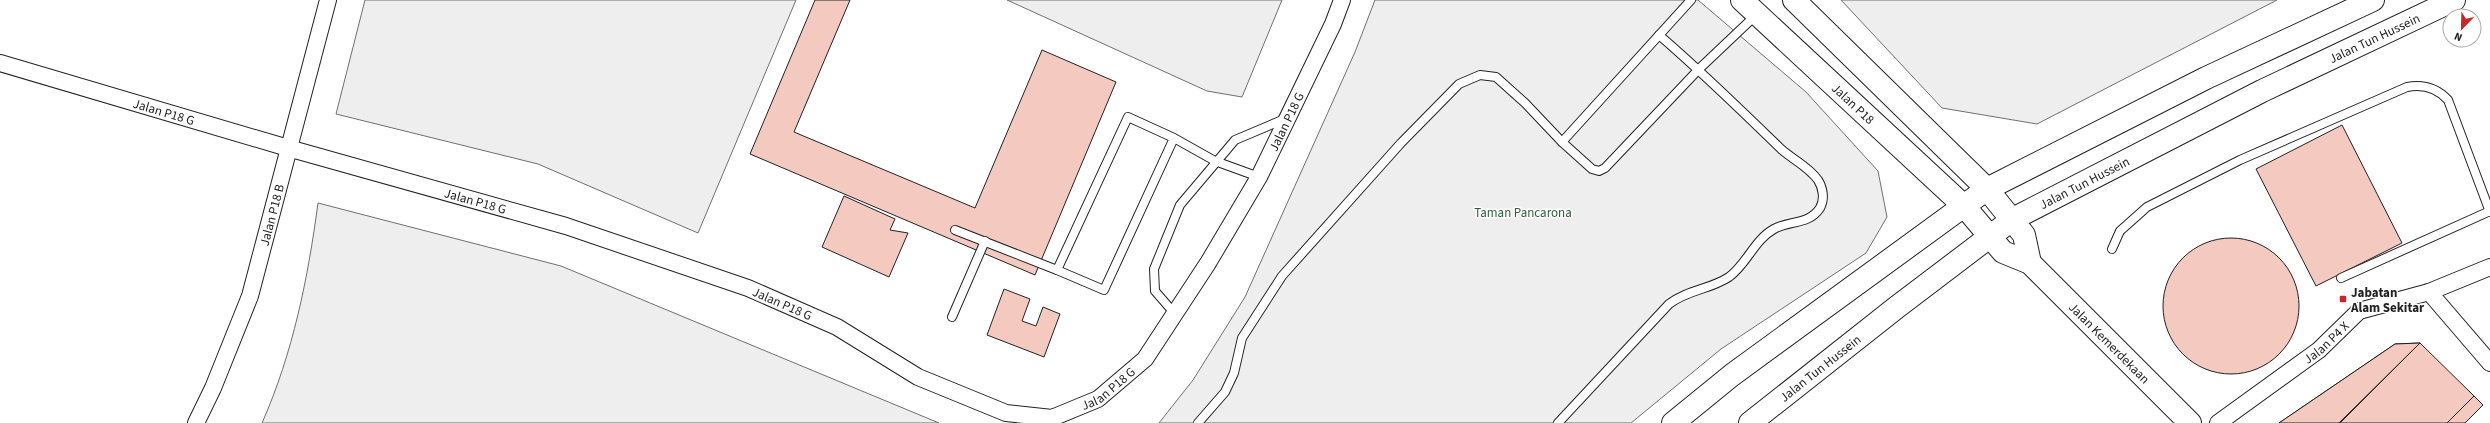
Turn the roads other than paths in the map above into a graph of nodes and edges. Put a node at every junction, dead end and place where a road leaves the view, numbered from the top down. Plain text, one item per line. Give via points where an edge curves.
1 (328, 0) edge
2 (1342, 0) edge
3 (1691, 0) edge
4 (1794, 0) edge
5 (2373, 0) edge
6 (2454, 0) edge
7 (1749, 7) edge
8 (1659, 35) junction
9 (0, 63) edge
10 (1699, 69) junction
11 (1288, 118) junction
12 (1174, 138) junction
13 (1562, 142) junction
14 (288, 148) junction
15 (1215, 162) junction
16 (1259, 177) junction
17 (1987, 189) junction
18 (1965, 207) junction
19 (2490, 211) edge
20 (2013, 219) junction
21 (955, 230) dead end
22 (1990, 236) junction
23 (985, 241) junction
24 (2112, 248) dead end
25 (2030, 263) junction
26 (2490, 267) edge
27 (1057, 270) junction
28 (2341, 278) dead end
29 (2429, 292) junction
30 (1175, 314) junction
31 (952, 317) dead end
32 (2490, 363) edge
33 (196, 423) edge
34 (1198, 423) edge
35 (1558, 423) edge
36 (1673, 423) edge
37 (1750, 423) edge
38 (2190, 423) edge
39 (2218, 423) edge

1 - 14 street, Jalan P18 B
2 - 11 street, Jalan P18 G
3 - 8 lane
4 - 17 main road
5 - 17 main road via 2206,78
6 - 20 main road, Jalan Tun Hussein via 2262,91
7 - 10 lane
7 - 18 main road, Jalan P18
8 - 10 lane
8 - 13 lane
9 - 14 street, Jalan P18 G
10 - 13 lane via 1605,168 1599,171 1592,168
10 - 35 lane via 1791,158 1811,172 1823,191 1823,199 1815,214 1809,219 1775,228 1759,241 1729,276 1709,286 1682,294 1669,304
11 - 15 lane via 1236,140
11 - 16 street, Jalan P18 G
12 - 15 lane
12 - 27 lane via 1104,290
12 - 27 lane via 1128,117
13 - 34 lane via 1496,77 1480,75 1459,84 1401,143 1282,276 1242,338 1234,373 1225,392
14 - 30 street, Jalan P18 G via 566,226 748,288 837,327 918,377 1006,413 1052,418 1098,399 1145,359
14 - 33 street, Jalan P18 B via 250,296
15 - 16 lane
15 - 30 lane via 1180,205 1154,269 1155,291
16 - 30 street, Jalan P18 G
17 - 18 main road
17 - 20 main road
18 - 22 main road, Jalan P18
18 - 36 main road via 1732,375
19 - 24 lane via 2448,100 2441,92 2419,85 2407,87 2240,160 2147,207 2120,231
19 - 28 lane
20 - 22 main road, Jalan Tun Hussein
20 - 25 main road via 2024,235
21 - 23 lane
22 - 25 main road, Jalan Kemerdekaan via 2003,252
22 - 37 main road, Jalan Tun Hussein
23 - 27 lane
23 - 31 lane
25 - 38 main road, Jalan Kemerdekaan
26 - 29 street, Jalan P4 X
29 - 32 street
29 - 39 street, Jalan P4 X via 2359,311 2320,350

